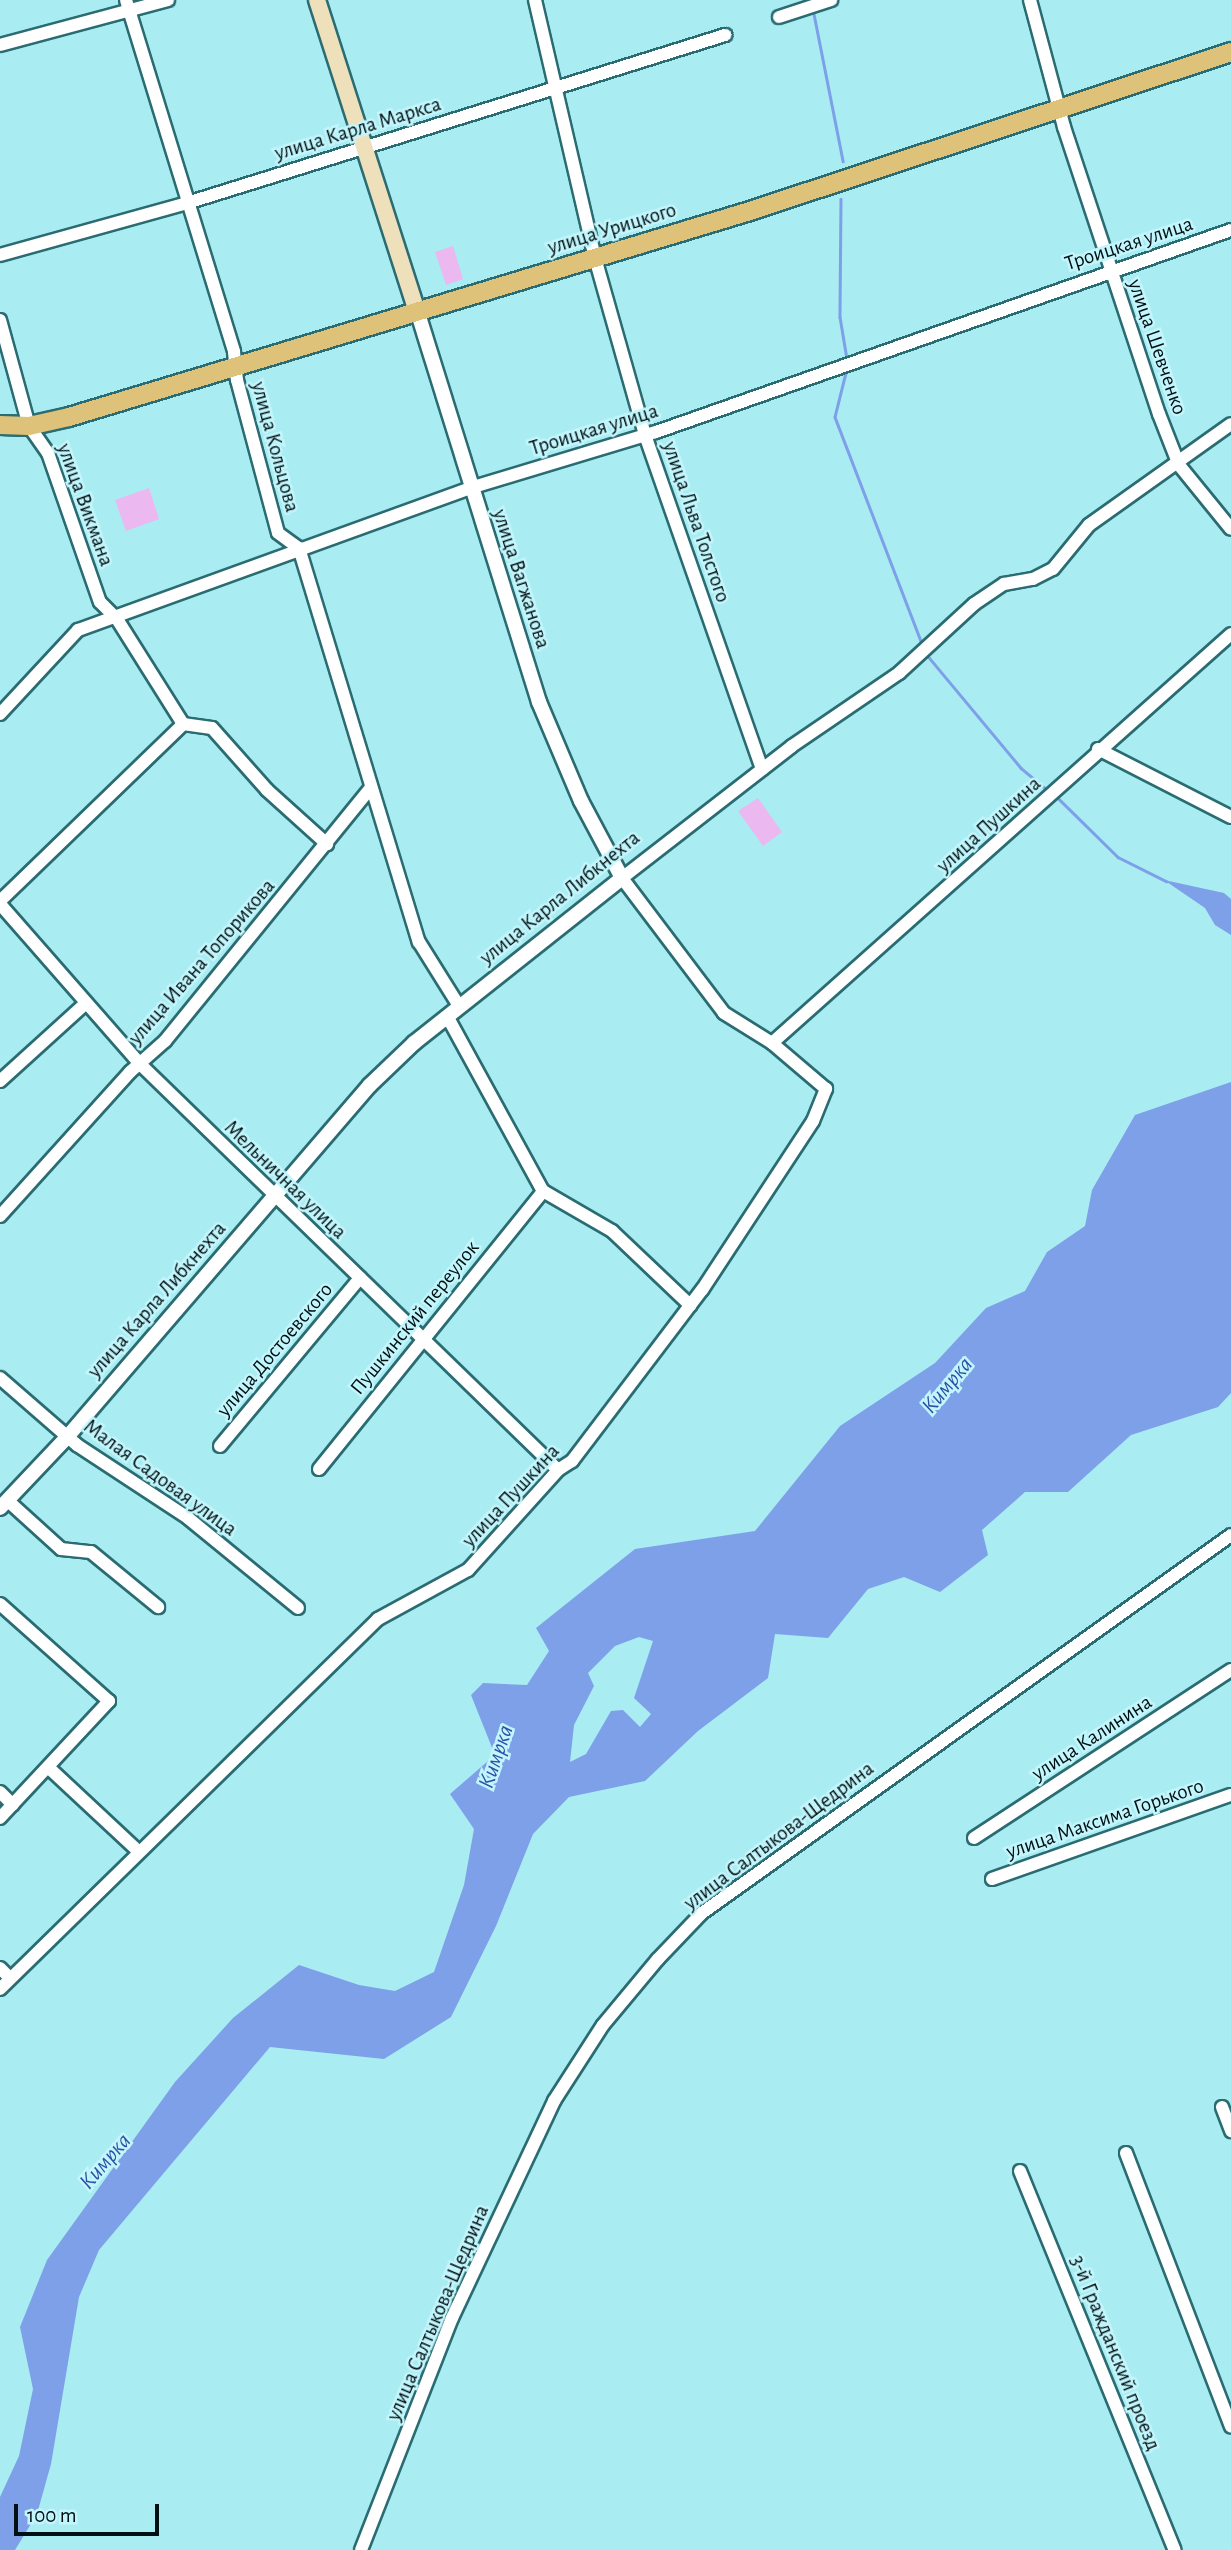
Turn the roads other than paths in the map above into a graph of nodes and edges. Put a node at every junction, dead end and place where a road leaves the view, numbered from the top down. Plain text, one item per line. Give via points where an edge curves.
1 (168, 0) edge
2 (317, 0) edge
3 (535, 0) edge
4 (831, 0) edge
5 (1030, 0) edge
6 (127, 6) edge
7 (779, 17) dead end
8 (725, 35) dead end
9 (0, 45) edge
10 (1231, 52) edge
11 (555, 90) junction
12 (1058, 107) junction
13 (365, 145) junction
14 (187, 203) junction
15 (1231, 230) edge
16 (0, 255) edge
17 (595, 258) junction
18 (1111, 269) junction
19 (417, 312) junction
20 (0, 320) edge
21 (235, 366) junction
22 (1231, 424) edge
23 (0, 425) edge
24 (29, 426) junction
25 (645, 435) junction
26 (1179, 464) junction
27 (470, 488) junction
28 (1231, 530) edge
29 (299, 548) junction
30 (117, 619) junction
31 (1231, 634) edge
32 (0, 714) edge
33 (183, 724) junction
34 (1098, 750) junction
35 (762, 769) junction
36 (370, 789) junction
37 (1231, 817) edge
38 (327, 844) junction
39 (622, 877) junction
40 (0, 903) edge
41 (85, 1004) junction
42 (459, 1006) junction
43 (447, 1016) junction
44 (772, 1043) junction
45 (139, 1063) junction
46 (0, 1081) edge
47 (826, 1089) joint
48 (542, 1191) junction
49 (273, 1196) junction
50 (0, 1216) edge
51 (360, 1278) junction
52 (690, 1305) junction
53 (424, 1338) junction
54 (0, 1378) edge
55 (68, 1436) junction
56 (220, 1446) dead end
57 (319, 1469) dead end
58 (558, 1470) junction
59 (3, 1504) edge
60 (1231, 1535) edge
61 (0, 1604) edge
62 (158, 1607) dead end
63 (298, 1608) dead end
64 (1231, 1670) edge
65 (48, 1766) junction
66 (0, 1792) edge
67 (1231, 1795) edge
68 (13, 1805) junction
69 (0, 1818) edge
70 (974, 1838) dead end
71 (138, 1851) junction
72 (992, 1879) dead end
73 (0, 1968) edge
74 (10, 1978) junction
75 (0, 1989) edge
76 (1222, 2107) dead end
77 (1231, 2131) edge
78 (1126, 2153) dead end
79 (1020, 2171) dead end
80 (1231, 2427) edge
81 (361, 2550) edge
82 (1175, 2550) edge

1 - 6 street
2 - 13 main road, улица Вагжанова
3 - 11 street, улица Льва Толстого
4 - 7 street
5 - 12 street, улица Шевченко
6 - 9 street
6 - 14 street, улица Кольцова
8 - 11 street, улица Карла Маркса
10 - 12 main road, улица Урицкого
11 - 13 street, улица Карла Маркса
11 - 17 street, улица Льва Толстого
12 - 17 main road, улица Урицкого
12 - 18 street, улица Шевченко
13 - 14 street, улица Карла Маркса
13 - 19 main road, улица Вагжанова
14 - 16 street, улица Карла Маркса
14 - 21 street, улица Кольцова
15 - 18 street, Троицкая улица
17 - 19 main road, улица Урицкого
17 - 25 street, улица Льва Толстого
18 - 25 street, Троицкая улица
18 - 26 street, улица Шевченко
19 - 21 main road, улица Урицкого
19 - 27 street, улица Вагжанова
20 - 24 street, улица Викмана
21 - 24 main road, улица Урицкого
21 - 29 street, улица Кольцова via 278,533
22 - 26 street, улица Карла Либкнехта
23 - 24 main road, улица Урицкого
24 - 30 street, улица Викмана via 48,453 100,602
25 - 27 street, Троицкая улица
25 - 35 street, улица Льва Толстого
26 - 28 street, улица Шевченко
26 - 35 street, улица Карла Либкнехта via 1089,525 1053,569 1004,584 974,604 899,673
27 - 29 street, Троицкая улица
27 - 39 street, улица Вагжанова via 539,702 581,801
29 - 30 street, Троицкая улица
29 - 36 street, улица Кольцова
30 - 32 street, Троицкая улица via 78,630
30 - 33 street, улица Викмана
31 - 34 street, улица Пушкина
33 - 38 street via 212,728 267,790
33 - 40 street
34 - 37 street
34 - 44 street, улица Пушкина via 1016,829
35 - 39 street, улица Карла Либкнехта
36 - 38 street, улица Ивана Топорикова
36 - 42 street, улица Кольцова via 419,942
38 - 45 street, улица Ивана Топорикова via 165,1041
39 - 42 street, улица Карла Либкнехта
39 - 44 street, улица Вагжанова via 724,1013
40 - 41 street, Мельничная улица
41 - 45 street, Мельничная улица
41 - 46 street
42 - 43 street, улица Карла Либкнехта
43 - 48 street
43 - 49 street, улица Карла Либкнехта via 370,1085
44 - 47 street, улица Вагжанова
45 - 49 street, Мельничная улица
45 - 50 street, улица Ивана Топорикова
47 - 52 street, улица Пушкина via 813,1121
48 - 52 street via 612,1231
48 - 53 street, Пушкинский переулок
49 - 51 street, Мельничная улица
49 - 55 street, улица Карла Либкнехта
51 - 53 street, Мельничная улица
51 - 56 street, улица Достоевского
52 - 58 street, улица Пушкина via 572,1461
53 - 57 street, Пушкинский переулок
53 - 58 street, Мельничная улица
54 - 55 street, Малая Садовая улица
55 - 59 street, улица Карла Либкнехта
55 - 63 street, Малая Садовая улица via 188,1518
58 - 71 street, улица Пушкина via 468,1570 378,1619
59 - 62 street via 61,1549 91,1552
60 - 81 street, улица Салтыкова-Щедрина via 702,1913 658,1959 603,2025 554,2101 452,2318
61 - 65 street via 109,1701
64 - 70 street, улица Калинина
65 - 68 street
65 - 71 street
66 - 68 street
67 - 72 street, улица Максима Горького
68 - 69 street
71 - 74 street, улица Пушкина
73 - 74 street
74 - 75 street, улица Пушкина
76 - 77 street
78 - 80 street
79 - 82 street, 3-й Гражданский проезд

